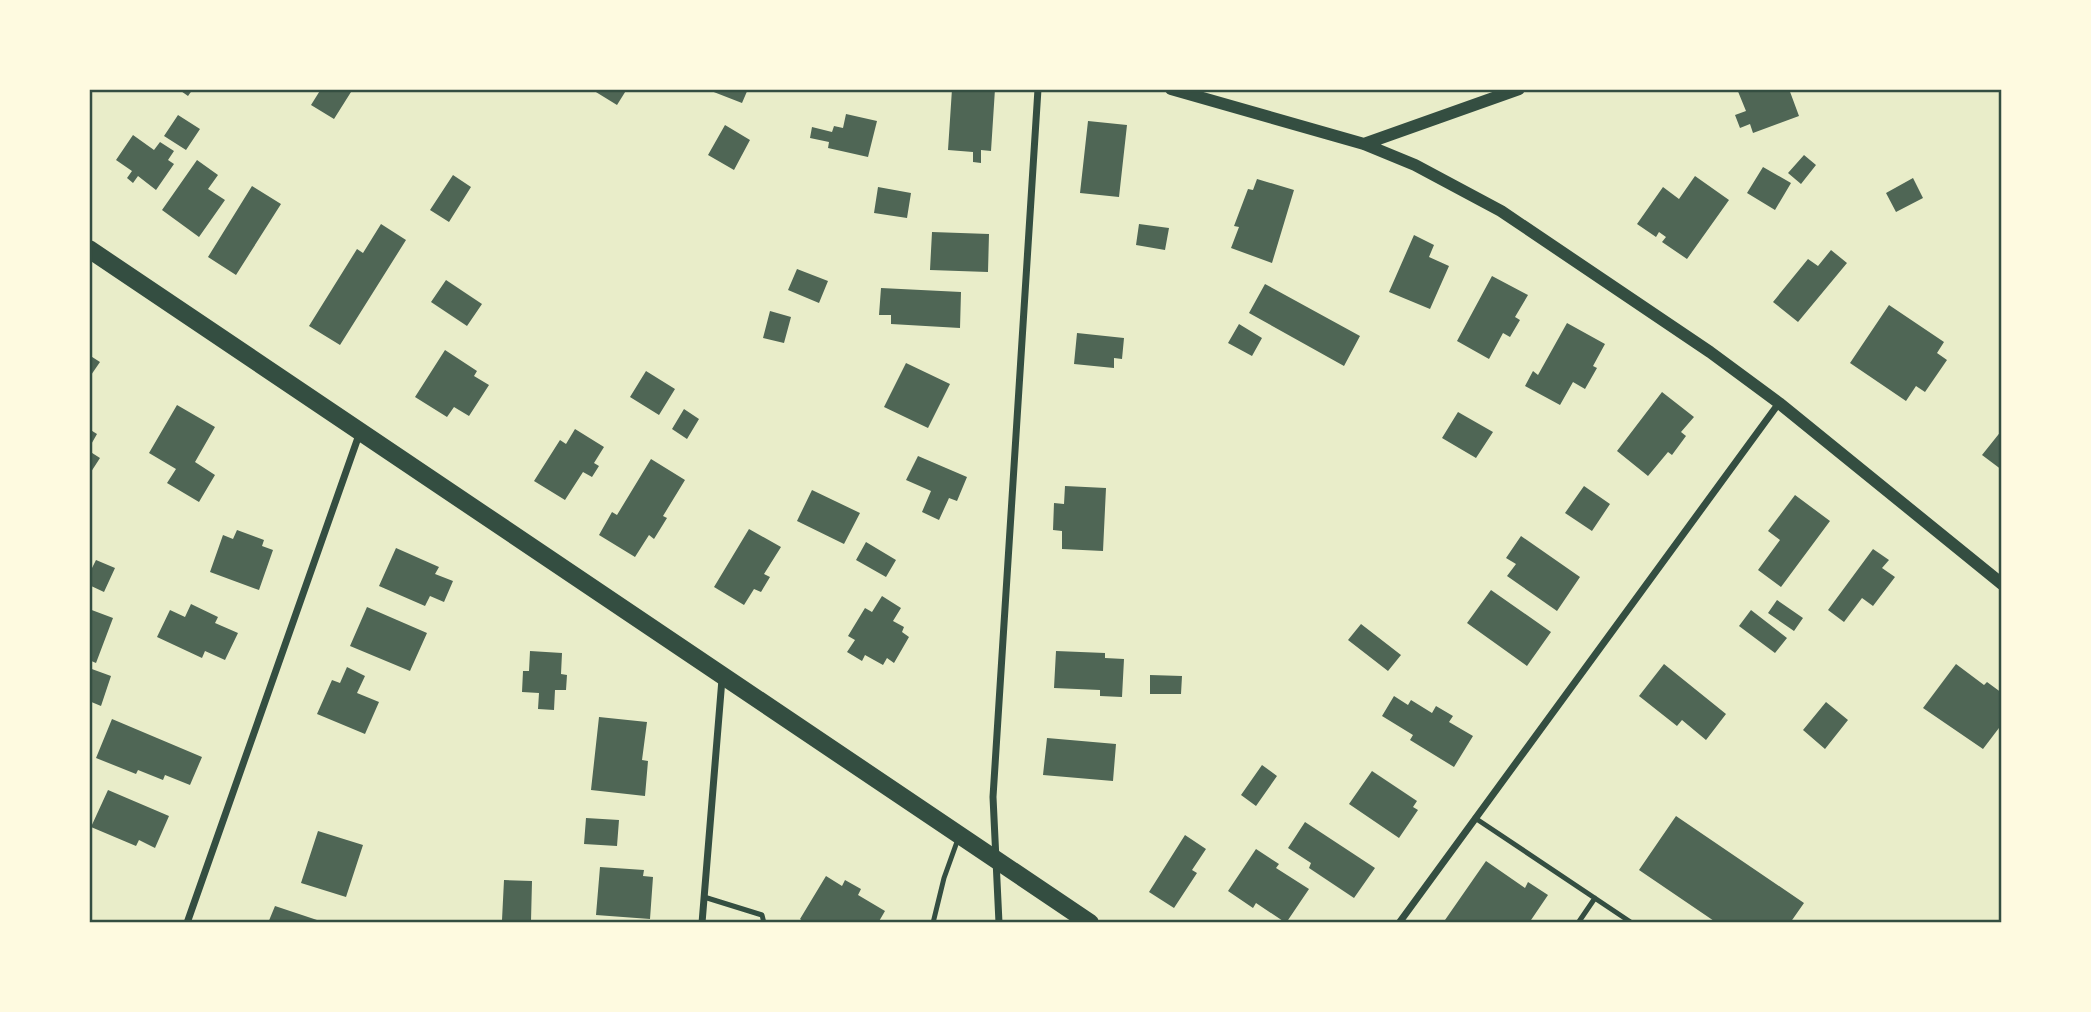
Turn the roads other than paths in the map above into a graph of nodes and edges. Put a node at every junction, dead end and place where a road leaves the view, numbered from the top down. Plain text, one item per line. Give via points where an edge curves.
1 (1038, 89) edge
2 (1171, 89) edge
3 (1520, 89) edge
4 (1364, 144) junction
5 (89, 249) edge
6 (1779, 403) junction
7 (360, 431) junction
8 (2002, 584) edge
9 (723, 676) junction
10 (1475, 818) junction
11 (960, 835) junction
12 (996, 859) junction
13 (704, 897) junction
14 (1595, 898) junction
15 (187, 923) edge
16 (702, 923) edge
17 (764, 923) edge
18 (933, 923) edge
19 (999, 923) edge
20 (1090, 923) edge
21 (1399, 923) edge
22 (1578, 923) edge
23 (1632, 923) edge

1 - 12 street via 993,797
2 - 4 street
3 - 4 street
4 - 6 street via 1415,165 1501,211
5 - 7 main road
6 - 8 street
6 - 10 street
7 - 9 main road
7 - 15 street
9 - 11 main road
9 - 13 street
10 - 14 lane
10 - 21 street
11 - 12 main road
11 - 18 lane
12 - 19 street
12 - 20 main road
13 - 16 street
13 - 17 lane via 762,915
14 - 22 lane
14 - 23 lane

